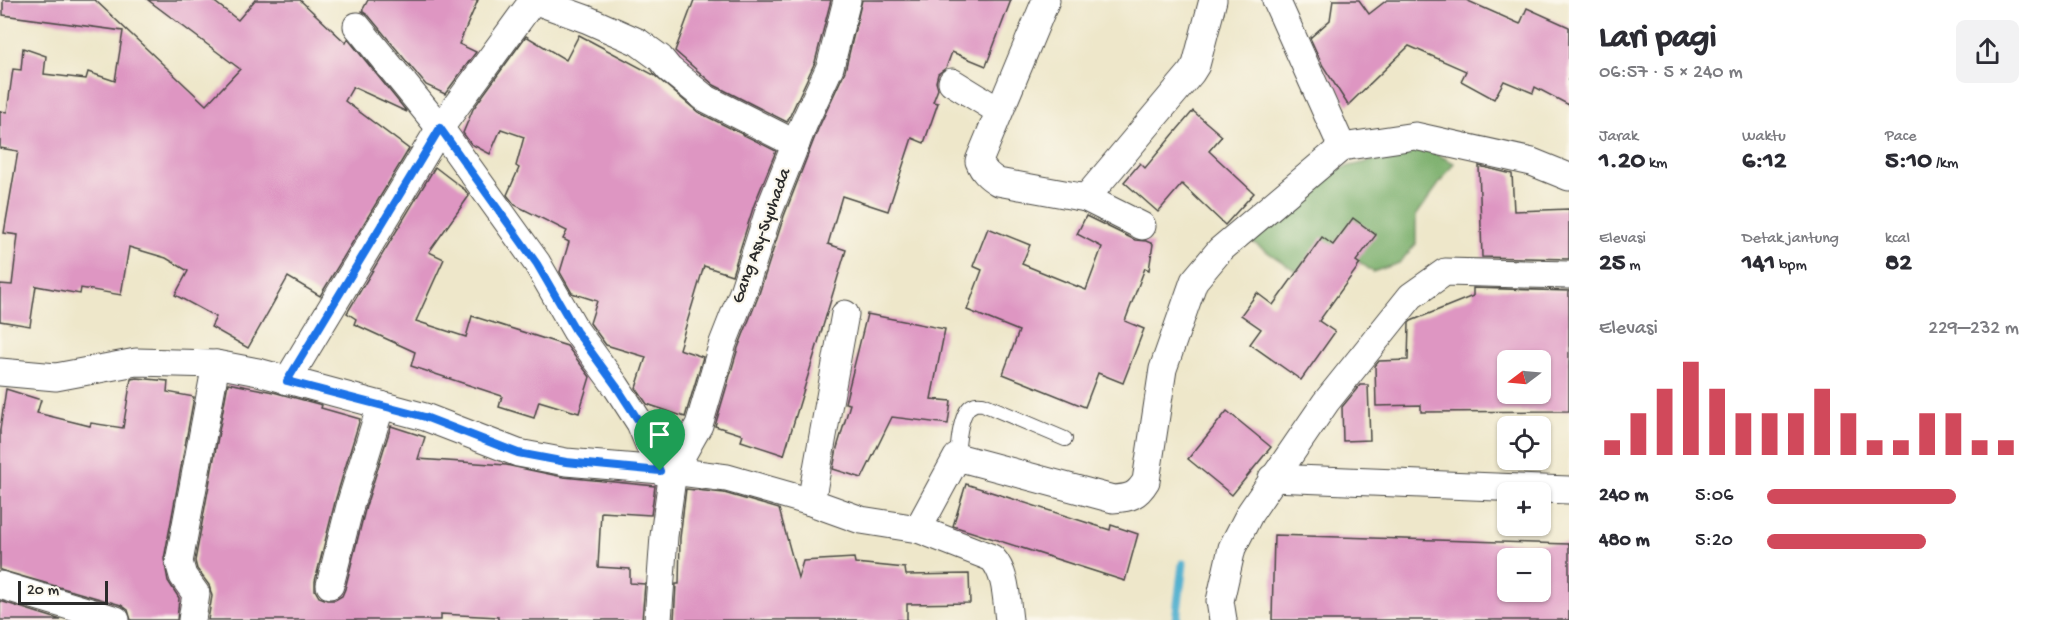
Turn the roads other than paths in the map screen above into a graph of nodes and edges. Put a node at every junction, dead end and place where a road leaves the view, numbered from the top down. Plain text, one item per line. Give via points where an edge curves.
1 (847, 0) edge
2 (1046, 0) edge
3 (1213, 0) edge
4 (1276, 0) edge
5 (357, 26) dead end
6 (952, 82) dead end
7 (999, 111) junction
8 (440, 128) junction
9 (796, 144) junction
10 (1342, 147) junction
11 (1569, 177) edge
12 (1086, 198) junction
13 (1142, 226) dead end
14 (1569, 275) edge
15 (846, 314) dead end
16 (216, 364) junction
17 (0, 372) edge
18 (287, 381) junction
19 (381, 405) junction
20 (1065, 439) dead end
21 (957, 457) junction
22 (667, 471) junction
23 (1272, 478) junction
24 (1569, 490) edge
25 (811, 502) junction
26 (918, 529) junction
27 (0, 585) edge
28 (330, 585) dead end
29 (116, 620) edge
30 (192, 620) edge
31 (658, 620) edge
32 (1009, 620) edge
33 (1223, 620) edge

1 - 9 street, Gang Asy-Syuhada via 830,67
2 - 7 street
3 - 12 street via 1191,73
4 - 10 street
5 - 8 street
6 - 7 street
7 - 12 street via 979,161 988,176 998,182
8 - 9 street via 529,6 537,2 638,42 705,98
8 - 18 street
8 - 22 street via 537,264
9 - 22 street, Gang Asy-Syuhada via 723,343 699,425
10 - 11 street via 1415,136 1532,162
10 - 21 street via 1220,250 1194,281 1163,369 1146,481 1140,491 1130,498 1113,500
12 - 13 street
14 - 23 street via 1445,272 1411,296 1326,402
15 - 25 street
16 - 17 street via 136,362 56,377
16 - 18 street
16 - 30 street via 179,562 183,576 196,594
18 - 19 street
19 - 22 street via 425,417 518,453 566,462
19 - 28 street
20 - 21 lane via 983,404 973,405 966,411
21 - 26 street
22 - 25 street via 727,478
22 - 31 street
23 - 24 street
23 - 33 street via 1232,548 1220,601
25 - 26 street via 861,520
26 - 32 street via 992,558 1004,578
27 - 29 street

